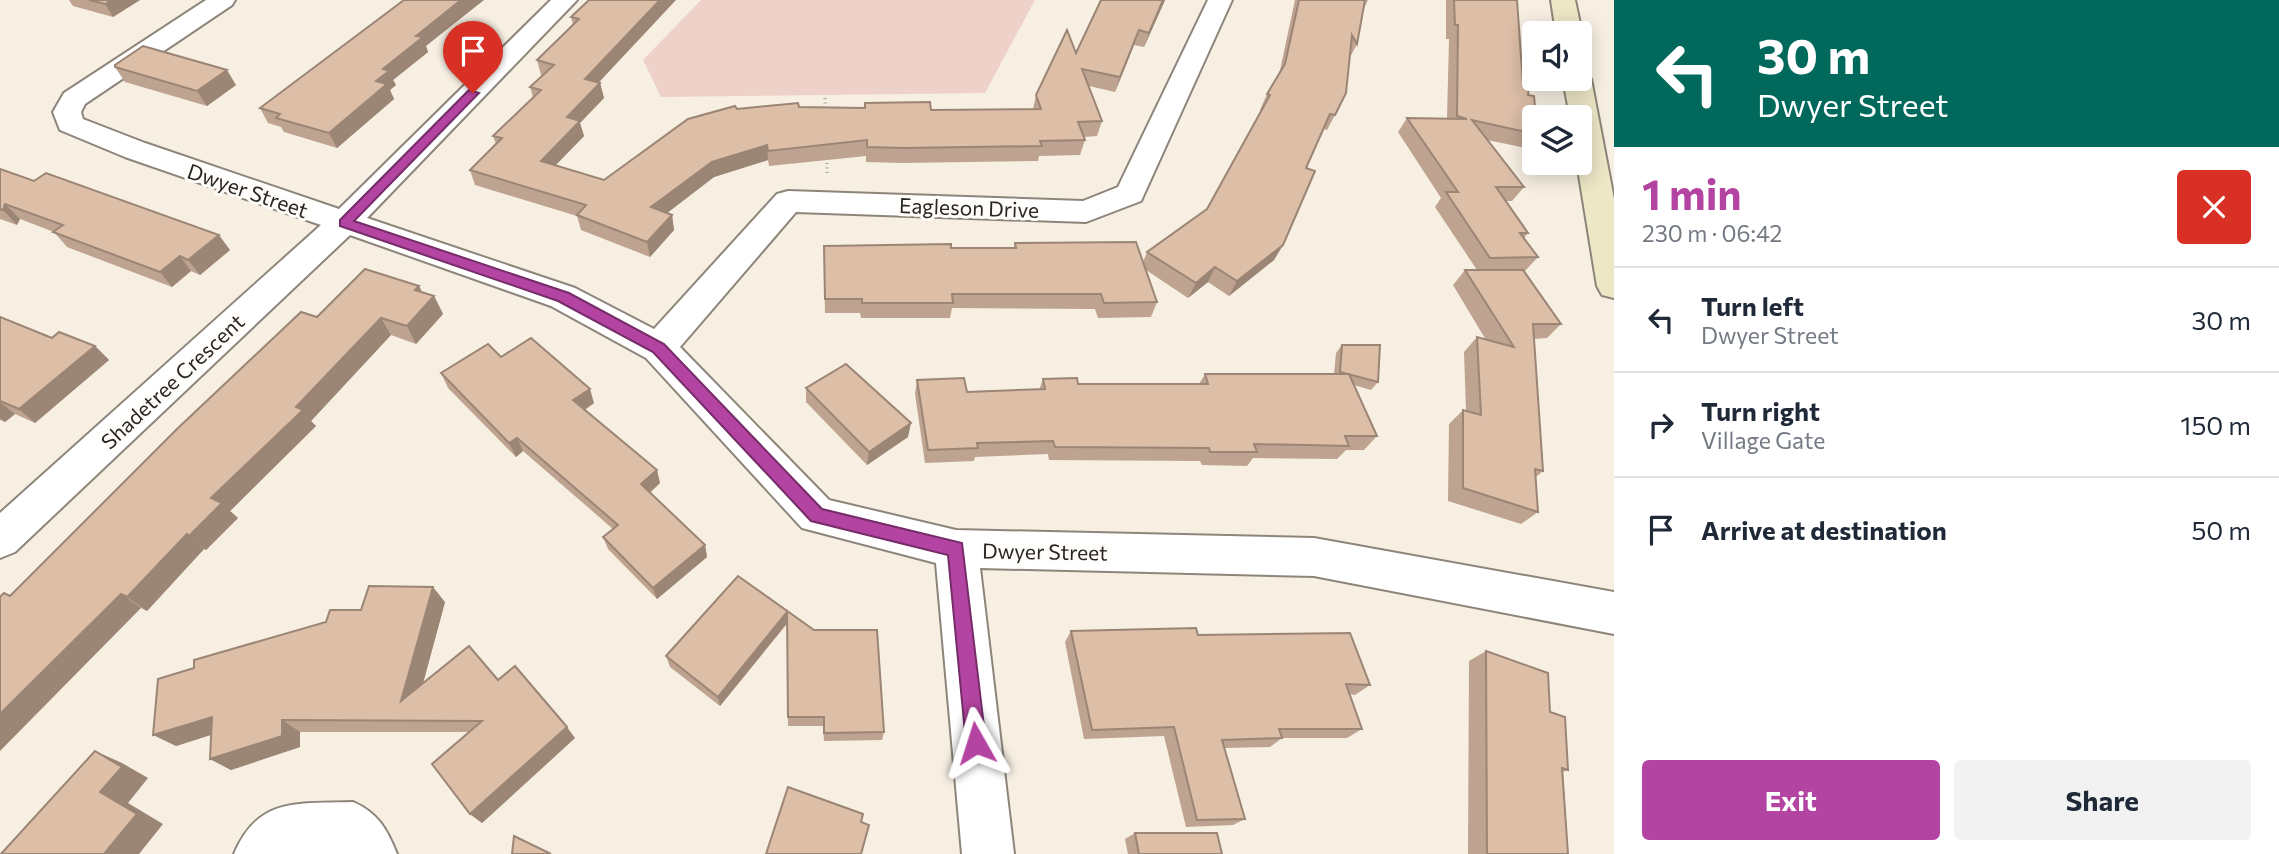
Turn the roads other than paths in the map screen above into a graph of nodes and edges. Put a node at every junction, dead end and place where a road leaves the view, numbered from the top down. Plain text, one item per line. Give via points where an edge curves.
1 (223, 0) edge
2 (565, 0) edge
3 (1220, 0) edge
4 (1563, 0) edge
5 (1567, 21) edge
6 (1579, 91) edge
7 (344, 223) junction
8 (1614, 286) edge
9 (659, 348) junction
10 (0, 540) edge
11 (956, 549) junction
12 (1614, 613) edge
13 (260, 854) edge
14 (370, 854) edge
15 (988, 854) edge

1 - 7 street, Dwyer Street via 74,99 66,112 70,124
2 - 7 street, Shadetree Crescent
3 - 9 street, Eagleson Drive via 1130,194 1086,212 788,201
4 - 5 street
6 - 8 street
7 - 9 street, Dwyer Street via 564,297
7 - 10 street, Shadetree Crescent
9 - 11 street, Dwyer Street via 817,515
11 - 12 street, Dwyer Street via 1314,557
11 - 15 street
13 - 14 street via 283,830 353,828

